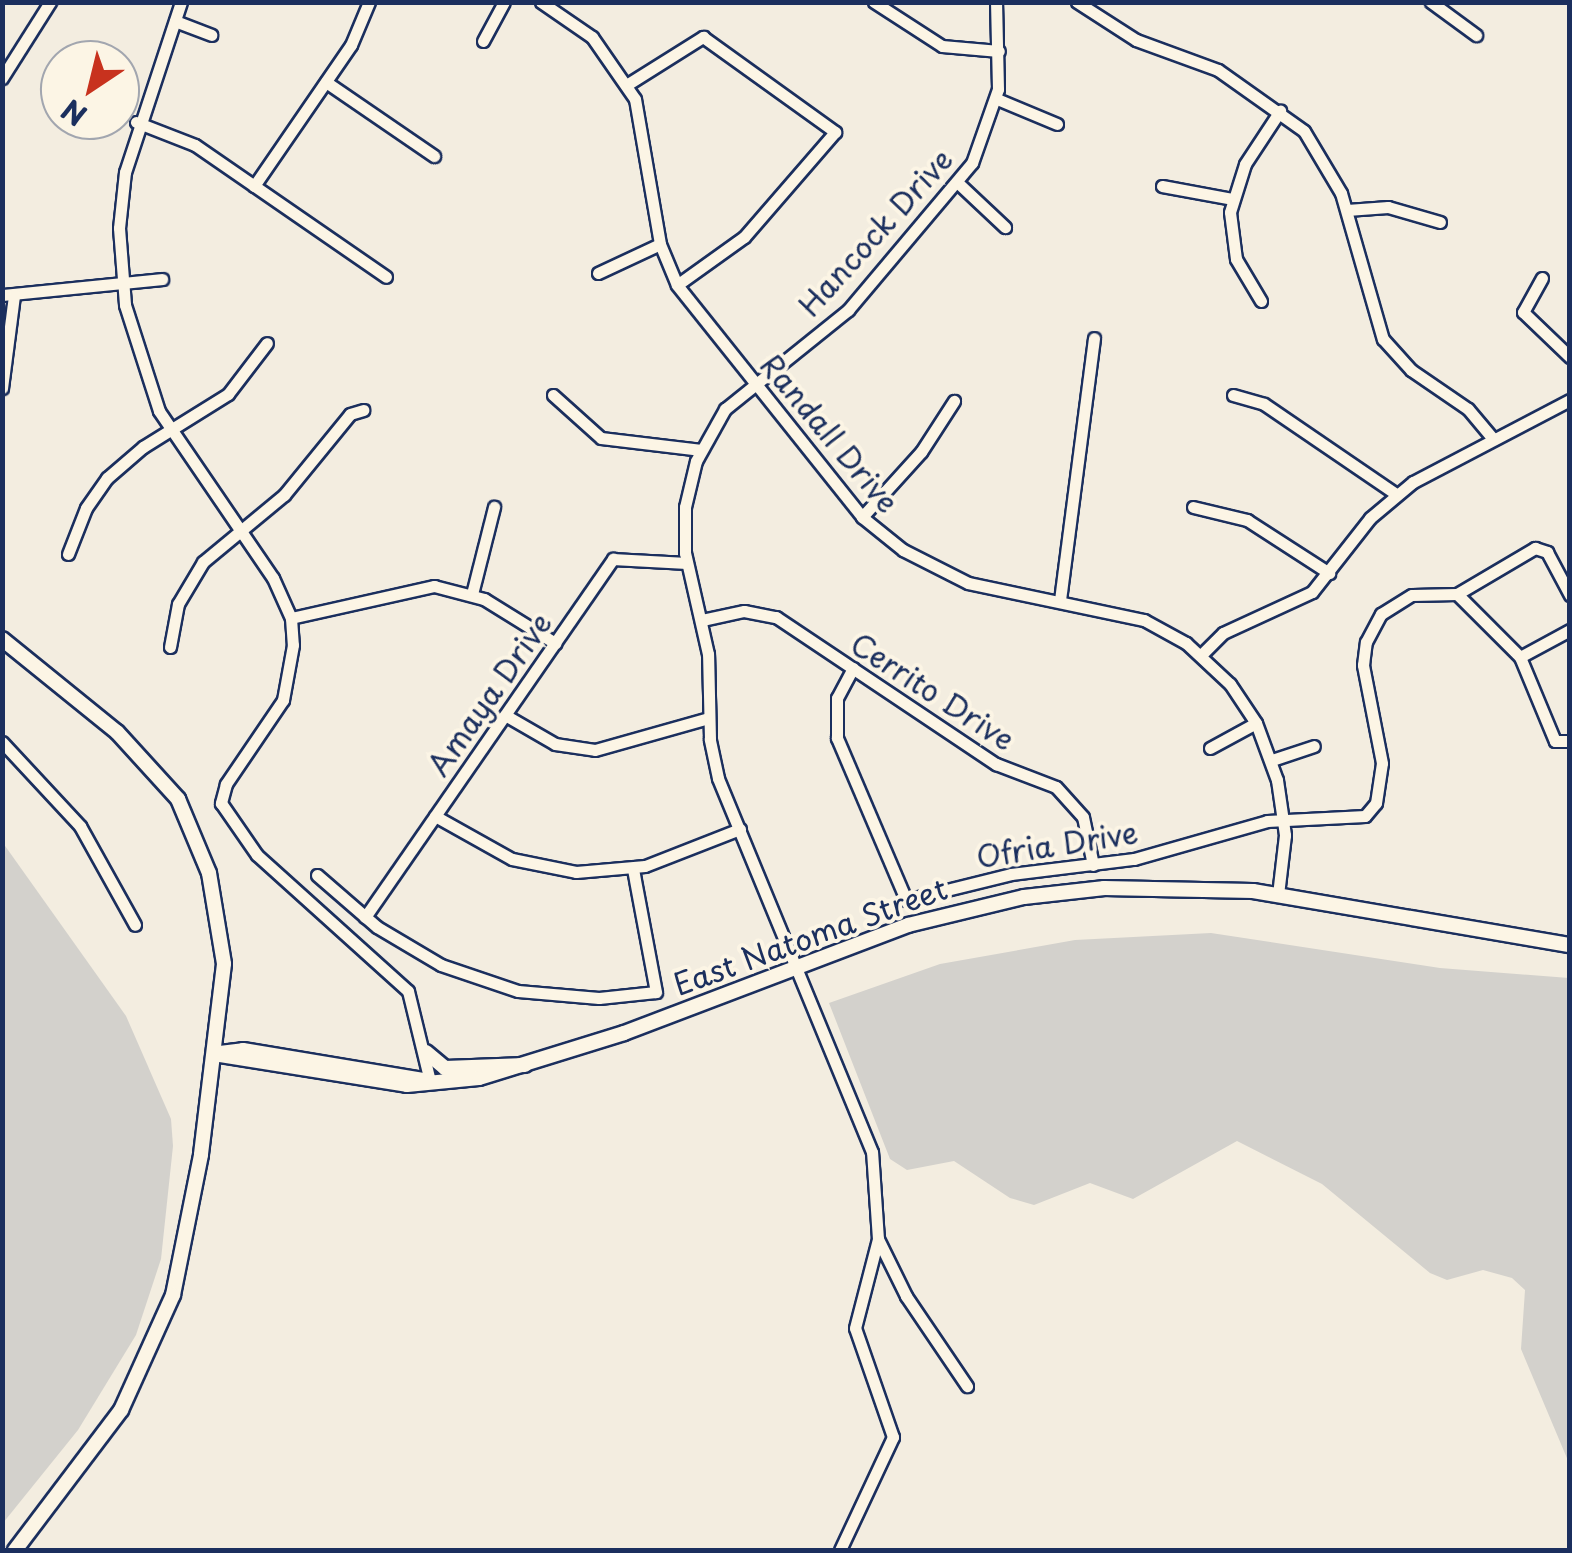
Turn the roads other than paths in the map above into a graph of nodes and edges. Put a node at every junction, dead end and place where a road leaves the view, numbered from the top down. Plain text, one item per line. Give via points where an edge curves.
1 (50, 2) edge
2 (182, 2) edge
3 (369, 2) edge
4 (504, 2) edge
5 (542, 2) edge
6 (874, 2) edge
7 (996, 2) edge
8 (1077, 2) edge
9 (1431, 2) edge
10 (175, 21) junction
11 (212, 35) dead end
12 (1476, 35) dead end
13 (483, 41) dead end
14 (999, 51) junction
15 (2, 78) edge
16 (326, 82) junction
17 (628, 84) junction
18 (997, 98) junction
19 (1280, 110) junction
20 (140, 112) edge
21 (140, 123) edge
22 (1056, 124) dead end
23 (133, 140) edge
24 (434, 156) dead end
25 (957, 182) junction
26 (254, 186) junction
27 (1162, 186) dead end
28 (1232, 200) junction
29 (1346, 210) junction
30 (1440, 222) dead end
31 (1005, 227) dead end
32 (660, 244) junction
33 (598, 274) dead end
34 (386, 276) dead end
35 (1542, 278) dead end
36 (162, 280) dead end
37 (122, 284) junction
38 (677, 284) junction
39 (8, 295) edge
40 (1261, 301) dead end
41 (1094, 338) dead end
42 (267, 343) dead end
43 (1570, 357) edge
44 (753, 381) junction
45 (2, 388) edge
46 (1233, 394) dead end
47 (554, 396) dead end
48 (954, 400) dead end
49 (1570, 400) edge
50 (364, 410) dead end
51 (169, 432) junction
52 (1493, 440) junction
53 (701, 450) junction
54 (1396, 494) junction
55 (1193, 507) dead end
56 (494, 508) dead end
57 (862, 517) junction
58 (238, 531) junction
59 (68, 554) dead end
60 (686, 563) junction
61 (1329, 574) junction
62 (472, 594) junction
63 (1457, 594) junction
64 (1570, 595) edge
65 (1060, 600) junction
66 (291, 618) junction
67 (702, 620) junction
68 (1570, 630) edge
69 (2, 638) edge
70 (554, 643) junction
71 (170, 648) dead end
72 (1201, 655) junction
73 (1520, 657) junction
74 (853, 668) junction
75 (505, 715) junction
76 (709, 718) junction
77 (1256, 723) junction
78 (2, 742) edge
79 (1570, 742) edge
80 (1314, 746) dead end
81 (1210, 748) dead end
82 (1272, 760) junction
83 (435, 816) junction
84 (1284, 820) junction
85 (740, 829) junction
86 (1093, 865) junction
87 (633, 869) junction
88 (317, 875) dead end
89 (1278, 895) junction
90 (364, 918) junction
91 (134, 925) dead end
92 (1570, 945) edge
93 (800, 966) junction
94 (426, 1052) junction
95 (214, 1054) junction
96 (531, 1066) junction
97 (430, 1081) junction
98 (878, 1239) junction
99 (967, 1386) dead end
100 (17, 1549) edge
101 (840, 1550) edge

1 - 15 street
2 - 10 street
3 - 16 street
4 - 13 street
5 - 17 street, Randall Drive via 592,37
6 - 14 street via 942,46
7 - 14 street, Hancock Drive
8 - 19 street via 1136,40 1206,62
9 - 12 street
10 - 11 street
10 - 20 street
14 - 18 street, Hancock Drive
16 - 24 street
16 - 26 street
17 - 32 street, Randall Drive via 642,118
17 - 38 street via 703,38 835,132 744,237
18 - 22 street
18 - 25 street, Hancock Drive via 980,150
19 - 28 street via 1245,164
19 - 29 street via 1326,160
21 - 26 street via 181,138
23 - 37 street via 120,207
25 - 31 street
25 - 44 street, Hancock Drive via 840,317
26 - 34 street
27 - 28 street
28 - 40 street via 1236,259
29 - 30 street via 1388,207
29 - 52 street via 1383,338 1411,370 1468,409
32 - 33 street
32 - 38 street, Randall Drive
35 - 43 street via 1523,312
36 - 37 street
37 - 39 street
37 - 51 street via 140,366
38 - 44 street, Randall Drive
39 - 45 street
41 - 65 street
42 - 51 street via 228,394
44 - 53 street, Hancock Drive
44 - 57 street, Randall Drive
46 - 54 street via 1264,404
47 - 53 street via 601,438
48 - 57 street via 921,452
49 - 52 street
50 - 58 street via 350,414 300,480
51 - 58 street
51 - 59 street via 106,478
52 - 54 street
53 - 60 street, Hancock Drive via 684,506
54 - 61 street
55 - 61 street via 1247,520
56 - 62 street
57 - 65 street, Randall Drive via 949,575 1008,594
58 - 66 street via 273,578
58 - 71 street via 190,578
60 - 67 street, Hancock Drive
60 - 70 street, Amaya Drive via 612,559
61 - 72 street via 1300,600 1223,634
62 - 66 street via 409,588
62 - 70 street
63 - 64 street via 1535,548 1546,552
63 - 73 street
63 - 84 street, Ofria Drive via 1404,598 1369,634 1363,665 1382,763 1371,812
65 - 72 street, Randall Drive via 1144,620
66 - 94 street via 292,659 282,700 226,784 221,803 258,855 408,990
67 - 74 street, Cerrito Drive via 736,611 768,614
67 - 76 street, Hancock Drive
68 - 73 street
69 - 95 main road via 150,764 191,824 220,919 224,964
70 - 75 street, Amaya Drive
72 - 77 street, Randall Drive
73 - 79 street via 1555,741
74 - 86 street, Cerrito Drive via 1003,768 1062,792 1087,825
74 - 86 street, Ofria Drive via 838,698 837,738 906,900 984,880
75 - 76 street via 544,740 595,750
75 - 83 street, Amaya Drive
76 - 85 street, Hancock Drive via 718,778
77 - 81 street
77 - 82 street, Randall Drive
78 - 91 street via 80,826
80 - 82 street
82 - 84 street, Randall Drive
83 - 87 street via 527,864 576,872
83 - 90 street, Amaya Drive
84 - 86 street, Ofria Drive
84 - 89 street, Randall Drive
85 - 87 street
85 - 93 street, Hancock Drive
87 - 90 street via 656,992 586,998 518,991 441,965
88 - 90 street
89 - 92 main road, East Natoma Street
89 - 93 main road, East Natoma Street via 1144,887 1024,897 908,925
93 - 96 main road, East Natoma Street
93 - 98 street, Hancock Drive via 869,1140
94 - 96 main road via 445,1068
94 - 97 street
95 - 97 main road, East Natoma Street via 304,1073 425,1086
95 - 100 main road via 183,1258 156,1338 106,1434
96 - 97 main road, East Natoma Street
98 - 99 street via 906,1296
98 - 101 street via 855,1328 892,1427 892,1446

